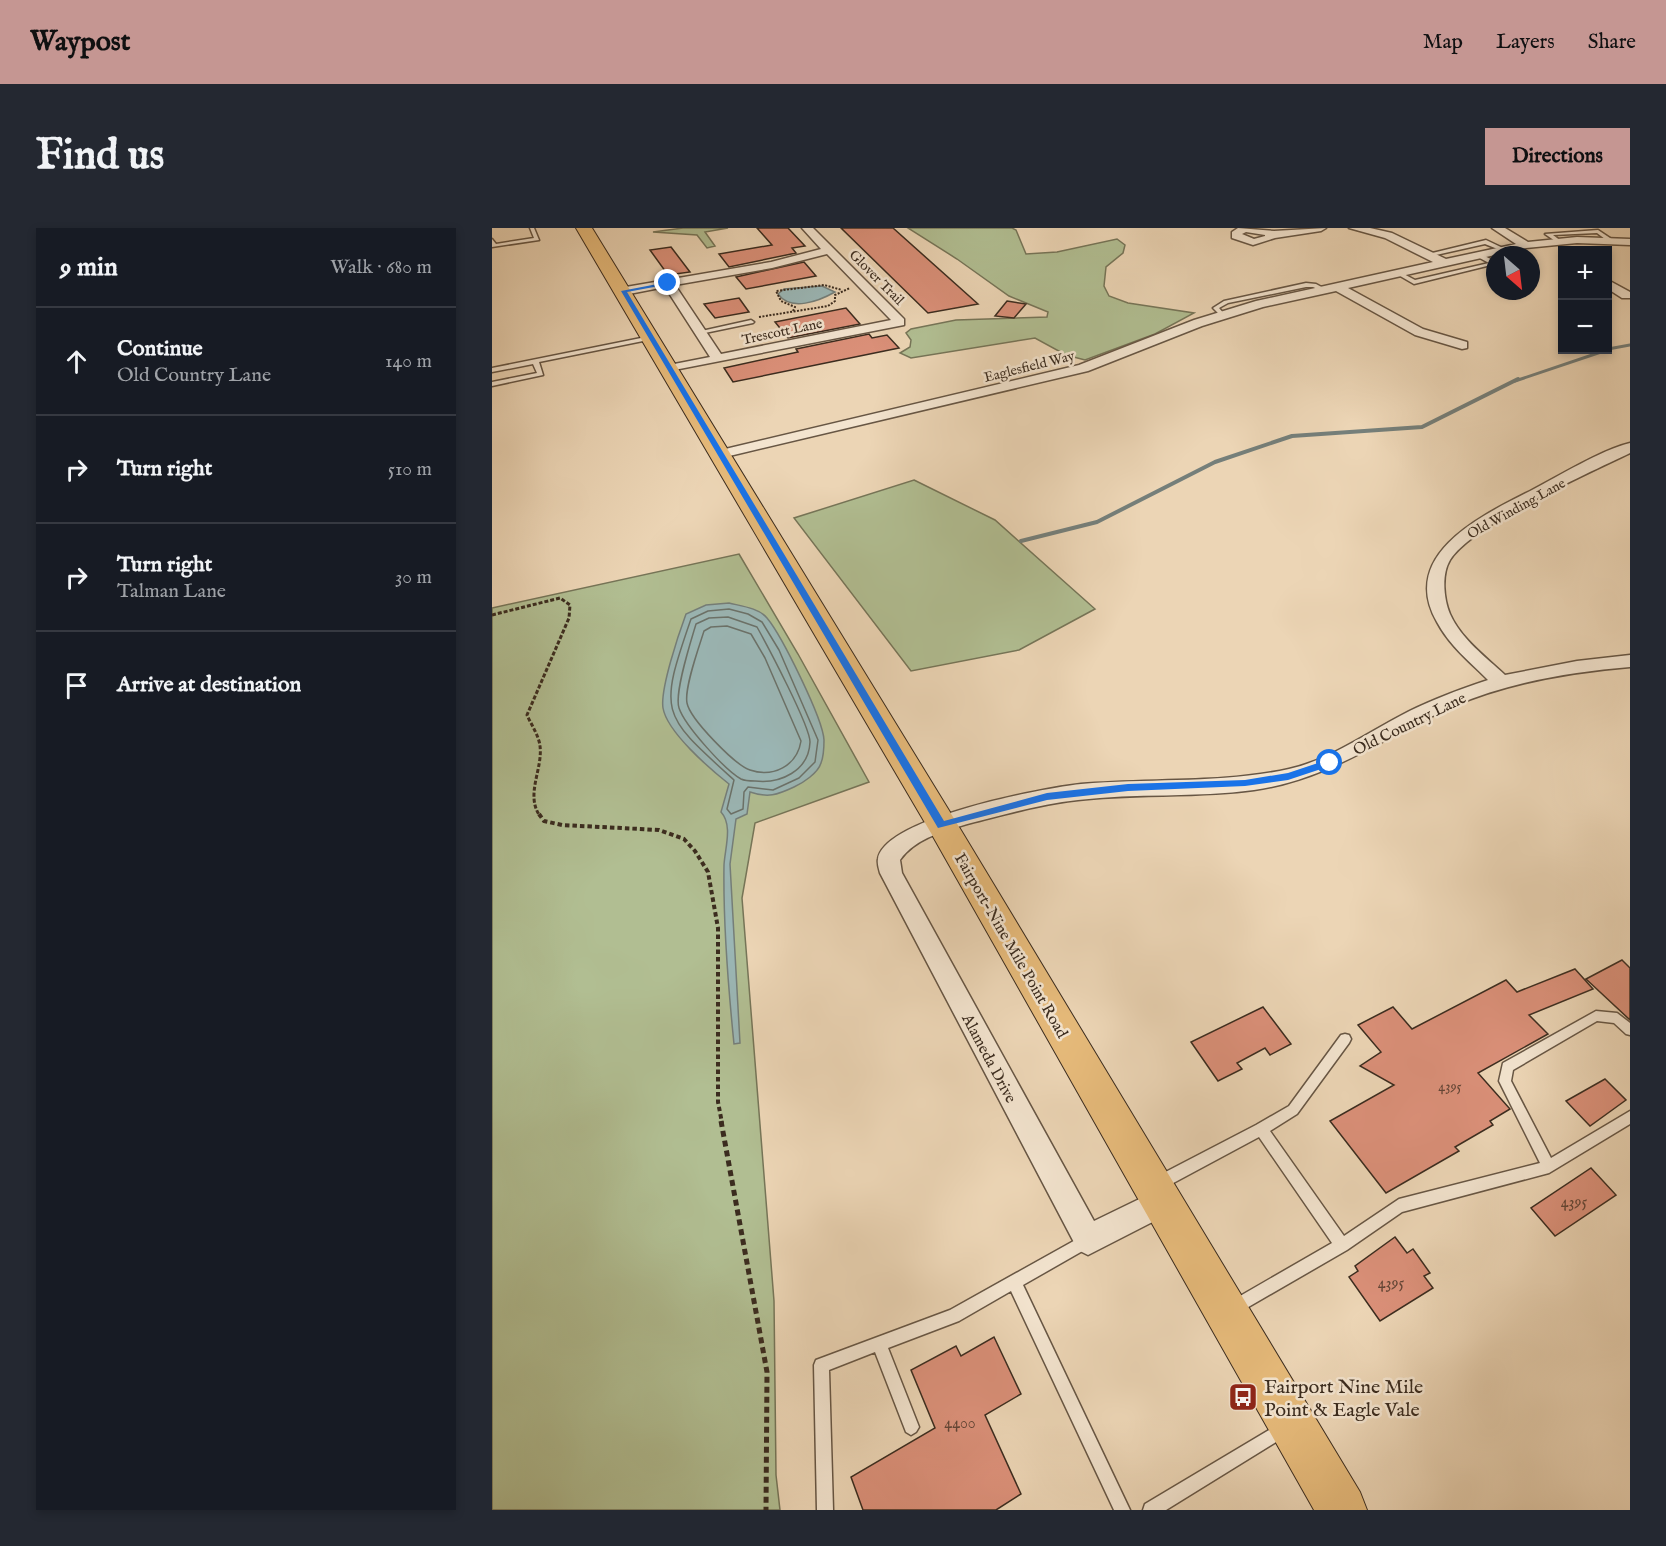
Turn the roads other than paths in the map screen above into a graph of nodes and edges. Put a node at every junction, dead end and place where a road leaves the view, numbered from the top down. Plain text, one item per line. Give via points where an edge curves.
1 (532, 228) edge
2 (584, 228) edge
3 (807, 228) edge
4 (1321, 228) edge
5 (1354, 228) edge
6 (1497, 228) edge
7 (1598, 231) junction
8 (1271, 236) dead end
9 (1612, 236) junction
10 (1558, 241) junction
11 (1544, 242) junction
12 (1630, 242) edge
13 (1526, 244) junction
14 (493, 245) edge
15 (1494, 246) edge
16 (1516, 246) edge
17 (829, 250) junction
18 (1558, 252) edge
19 (1486, 253) edge
20 (1427, 255) junction
21 (1478, 255) junction
22 (1444, 263) junction
23 (1398, 273) junction
24 (668, 283) junction
25 (1612, 286) edge
26 (1338, 287) junction
27 (624, 291) junction
28 (1626, 295) dead end
29 (751, 320) road end
30 (900, 321) joint
31 (700, 332) junction
32 (651, 338) junction
33 (1462, 345) dead end
34 (718, 359) junction
35 (535, 361) junction
36 (669, 369) junction
37 (492, 370) edge
38 (492, 384) edge
39 (1630, 447) edge
40 (721, 454) junction
41 (1630, 661) edge
42 (1501, 682) junction
43 (942, 825) junction
44 (1630, 1030) edge
45 (1345, 1040) dead end
46 (1630, 1117) edge
47 (1262, 1129) junction
48 (1549, 1167) junction
49 (1157, 1194) junction
50 (1088, 1240) junction
51 (1342, 1245) junction
52 (1014, 1282) junction
53 (1227, 1312) junction
54 (879, 1344) junction
55 (1292, 1424) junction
56 (911, 1427) dead end
57 (825, 1510) edge
58 (1122, 1510) edge
59 (1151, 1510) edge
60 (1342, 1510) edge

1 - 14 lane via 537,238
2 - 27 main road, Fairport-Nine Mile Point Road
3 - 17 street, Glover Trail
4 - 8 street
5 - 20 street via 1388,235
6 - 13 street
7 - 9 lane
7 - 9 lane
7 - 10 lane via 1548,234
9 - 10 street, Eaglesfield Way
9 - 12 street, Eaglesfield Way
10 - 11 street, Eaglesfield Way
11 - 13 street, Eaglesfield Way
11 - 18 street
13 - 16 street, Eaglesfield Way
15 - 20 lane via 1483,242
17 - 24 street via 772,265
17 - 30 street, Glover Trail
19 - 21 street, Eaglesfield Way
20 - 22 street
21 - 22 street, Eaglesfield Way
21 - 23 lane via 1494,263 1414,282
22 - 23 street, Eaglesfield Way
23 - 26 street, Eaglesfield Way
24 - 27 street
24 - 31 street
25 - 28 street
26 - 33 street via 1419,332
26 - 40 street, Eaglesfield Way via 1222,315 1083,368
27 - 32 main road, Fairport-Nine Mile Point Road
29 - 31 lane
30 - 34 street, Trescott Lane
31 - 34 street
32 - 35 lane
32 - 36 main road, Fairport-Nine Mile Point Road
34 - 36 street, Trescott Lane
35 - 37 lane
35 - 38 lane via 541,374
36 - 40 main road, Fairport-Nine Mile Point Road
39 - 42 street, Old Winding Lane via 1468,532 1442,560 1436,586 1441,612 1460,640
40 - 43 main road, Fairport-Nine Mile Point Road
41 - 42 street, Old Country Lane via 1569,667
42 - 43 street, Old Country Lane via 1424,712 1330,763 1288,777 1047,796
43 - 49 main road, Fairport-Nine Mile Point Road
43 - 50 street, Alameda Drive via 896,847 889,859 891,873
44 - 48 lane via 1617,1018 1596,1016 1507,1067 1505,1081
45 - 47 lane via 1293,1110
46 - 48 lane
47 - 49 lane
47 - 51 lane
48 - 51 lane via 1399,1206
49 - 50 street
49 - 53 main road, Fairport-Nine Mile Point Road
50 - 52 lane
51 - 53 lane
52 - 54 lane via 954,1316
52 - 58 lane
53 - 55 main road, Fairport-Nine Mile Point Road
54 - 56 lane
54 - 57 lane via 821,1365
55 - 59 lane
55 - 60 main road, Fairport-Nine Mile Point Road

